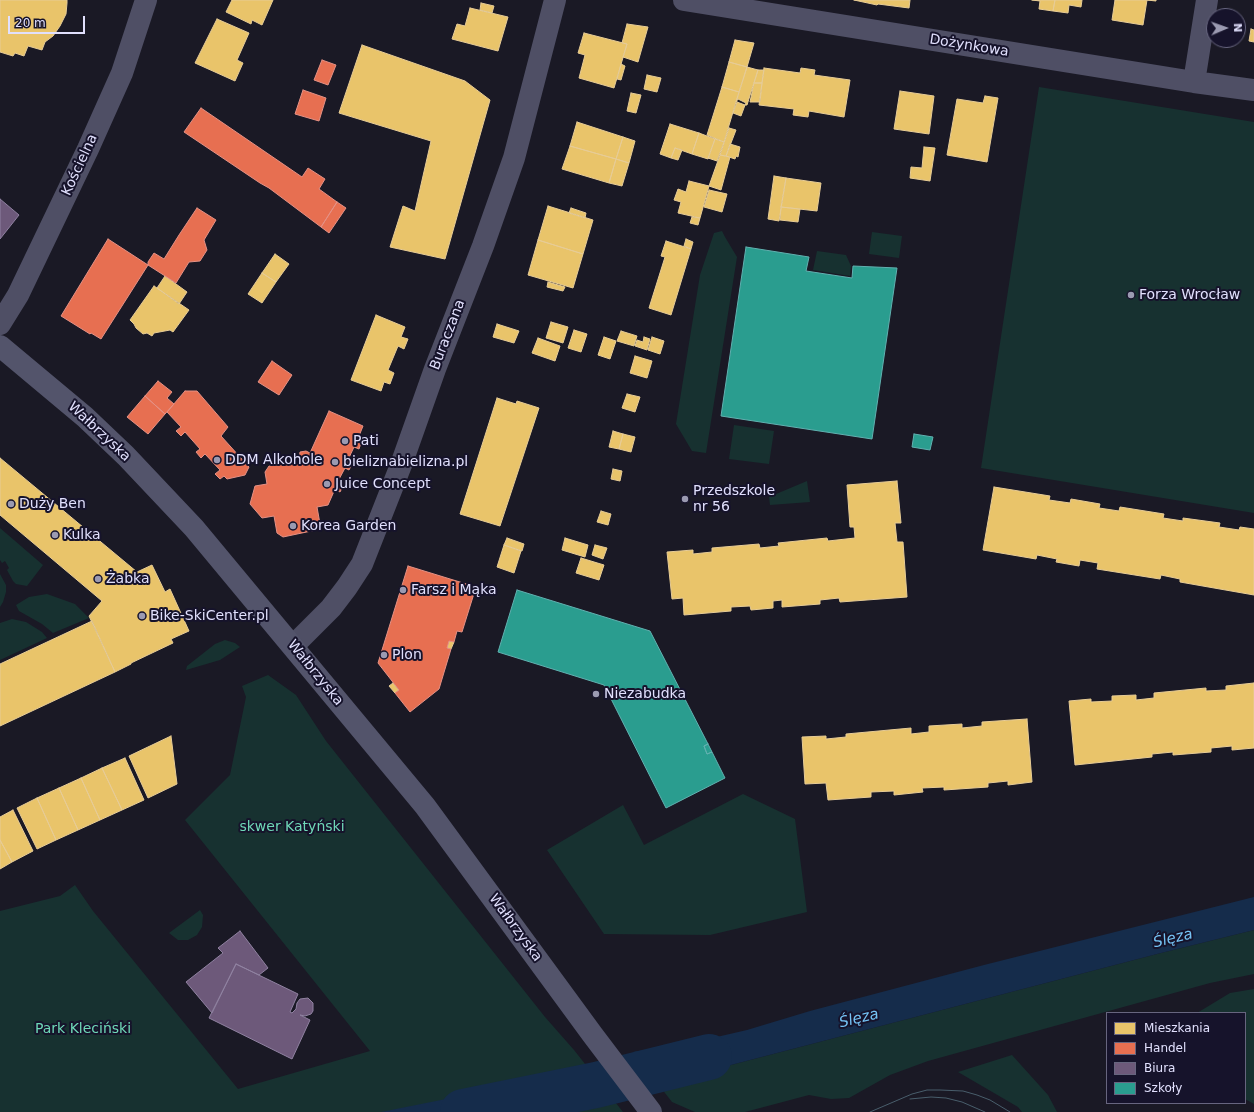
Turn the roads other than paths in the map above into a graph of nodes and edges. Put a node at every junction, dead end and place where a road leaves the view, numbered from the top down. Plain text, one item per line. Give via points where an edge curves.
1 (146, 0) edge
2 (555, 0) edge
3 (684, 0) edge
4 (1207, 0) edge
5 (1194, 82) junction
6 (1254, 90) edge
7 (0, 324) edge
8 (0, 346) edge
9 (293, 646) junction
10 (651, 1112) edge

1 - 7 street, Kościelna via 116,87 18,295
2 - 9 street, Buraczana via 514,158 362,564 331,608
3 - 5 street, Dożynkowa
4 - 5 street
5 - 6 street, Dożynkowa
8 - 9 street, Wałbrzyska via 85,417 126,456 194,528
9 - 10 street, Wałbrzyska via 425,806

